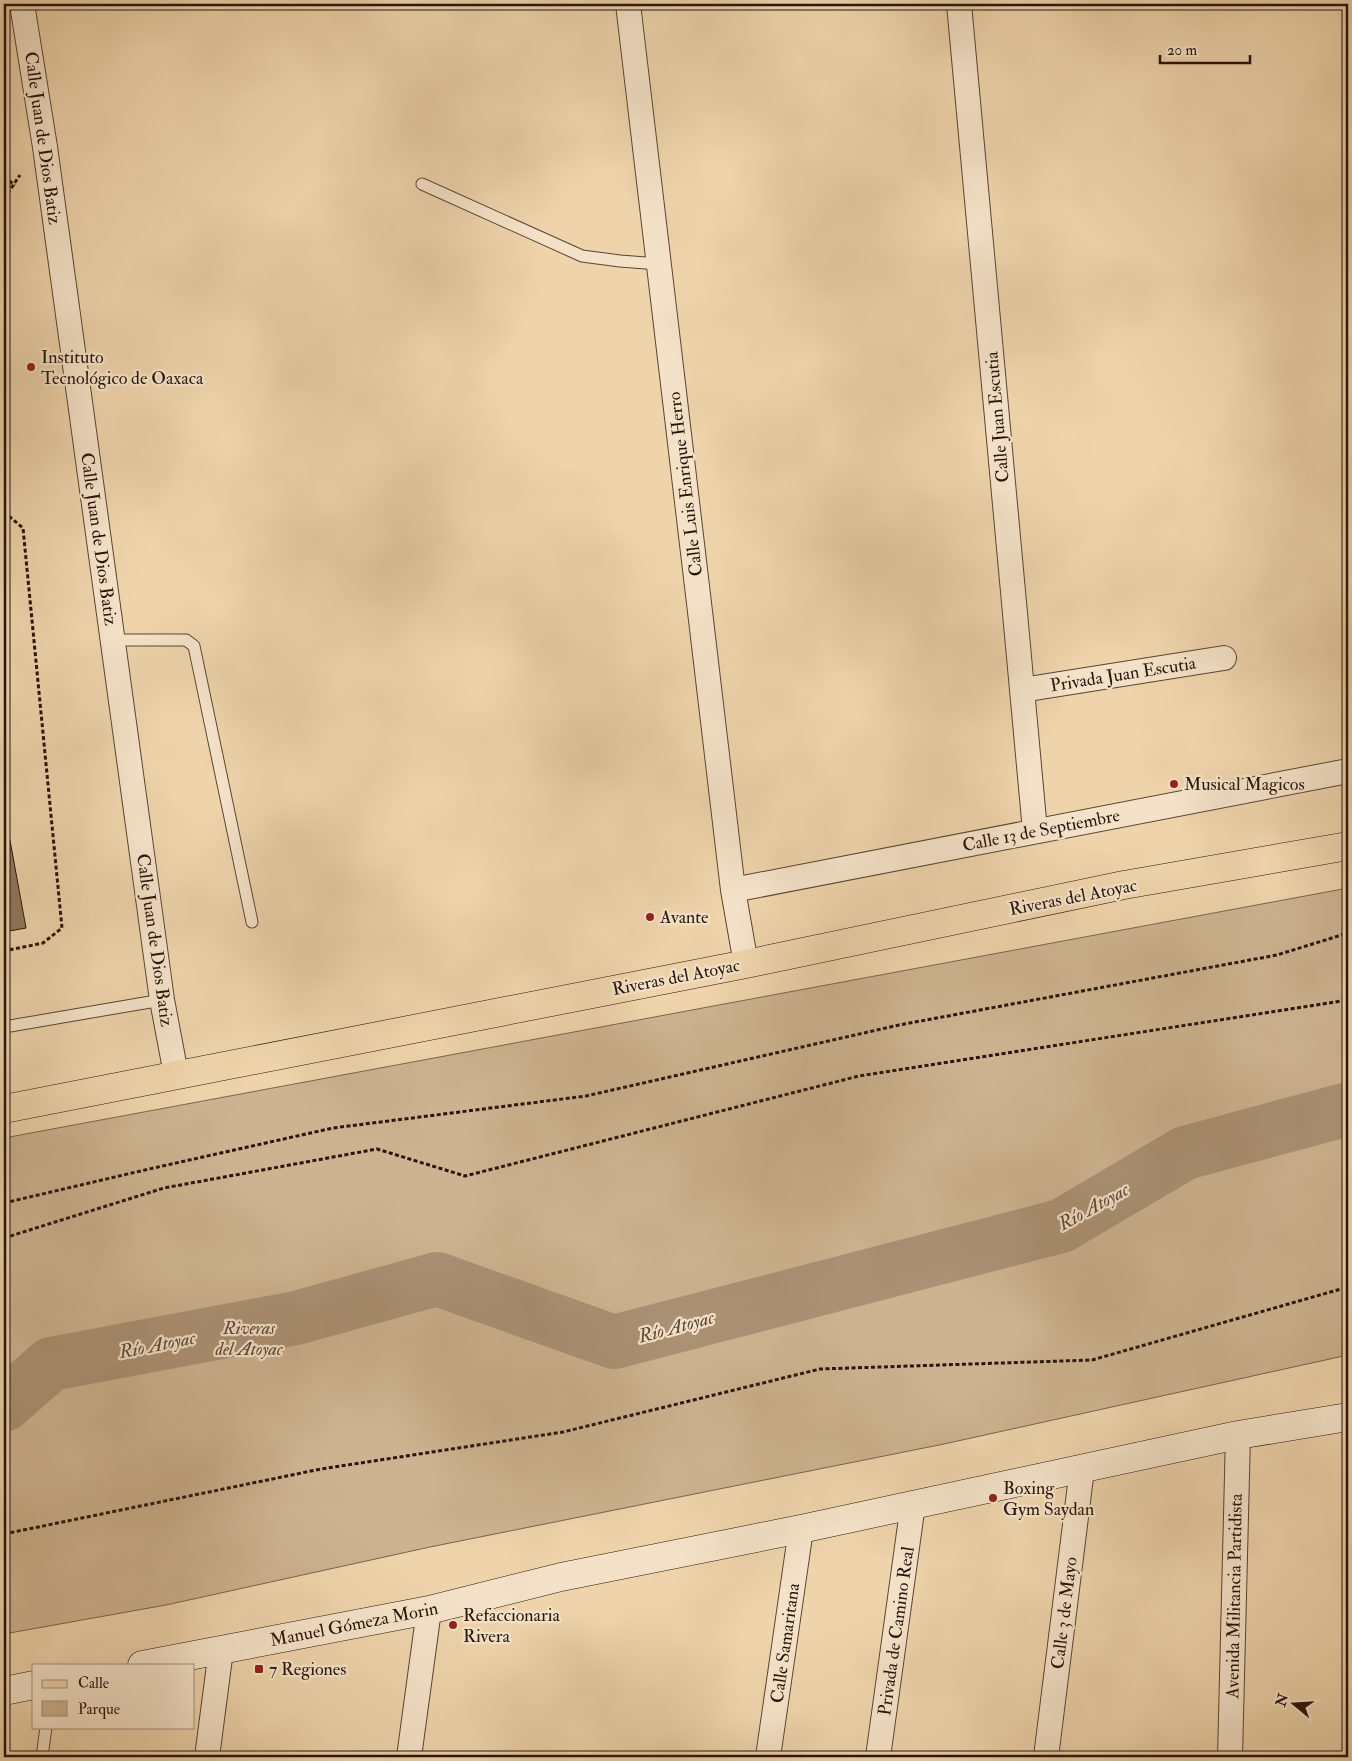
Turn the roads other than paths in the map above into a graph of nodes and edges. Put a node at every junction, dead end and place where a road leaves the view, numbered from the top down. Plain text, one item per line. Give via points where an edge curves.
1 (22, 4) edge
2 (628, 4) edge
3 (959, 4) edge
4 (422, 184) dead end
5 (659, 264) junction
6 (112, 640) junction
7 (1224, 658) dead end
8 (1022, 690) junction
9 (1348, 771) edge
10 (1035, 831) junction
11 (1348, 846) edge
12 (734, 890) junction
13 (252, 922) dead end
14 (746, 964) junction
15 (162, 1000) junction
16 (4, 1027) edge
17 (176, 1074) junction
18 (4, 1109) edge
19 (1348, 1417) edge
20 (1238, 1436) junction
21 (1082, 1469) junction
22 (913, 1504) junction
23 (801, 1529) junction
24 (429, 1610) junction
25 (221, 1650) junction
26 (147, 1664) edge
27 (32, 1685) edge
28 (4, 1691) edge
29 (46, 1728) edge
30 (42, 1757) edge
31 (207, 1757) edge
32 (409, 1757) edge
33 (768, 1757) edge
34 (878, 1757) edge
35 (1046, 1757) edge
36 (1230, 1757) edge

1 - 6 street, Calle Juan de Dios Batiz via 45,147
2 - 5 street, Calle Luis Enrique Herro
3 - 8 street, Calle Juan Escutia
4 - 5 lane via 582,256
5 - 12 street, Calle Luis Enrique Herro
6 - 13 lane via 186,640 194,646
6 - 15 street, Calle Juan de Dios Batiz
7 - 8 street, Privada Juan Escutia
8 - 10 street, Calle Juan Escutia
9 - 10 street, Calle 13 de Septiembre
10 - 12 street, Calle 13 de Septiembre
11 - 14 main road, Riveras del Atoyac via 1124,886
12 - 14 street, Calle Luis Enrique Herro
14 - 17 main road, Riveras del Atoyac
15 - 16 lane
15 - 17 street, Calle Juan de Dios Batiz
17 - 18 main road, Riveras del Atoyac
19 - 20 street, Manuel Gómeza Morin
20 - 21 street, Manuel Gómeza Morin
20 - 36 street, Avenida Militancia Partidista
21 - 22 street, Manuel Gómeza Morin
21 - 35 street, Calle 3 de Mayo
22 - 23 street, Manuel Gómeza Morin
22 - 34 street, Privada de Camino Real
23 - 24 street, Manuel Gómeza Morin via 561,1577
23 - 33 street, Calle Samaritana
24 - 25 street, Manuel Gómeza Morin
24 - 32 street
25 - 26 street, Manuel Gómeza Morin
25 - 31 street
27 - 28 street
29 - 30 lane

